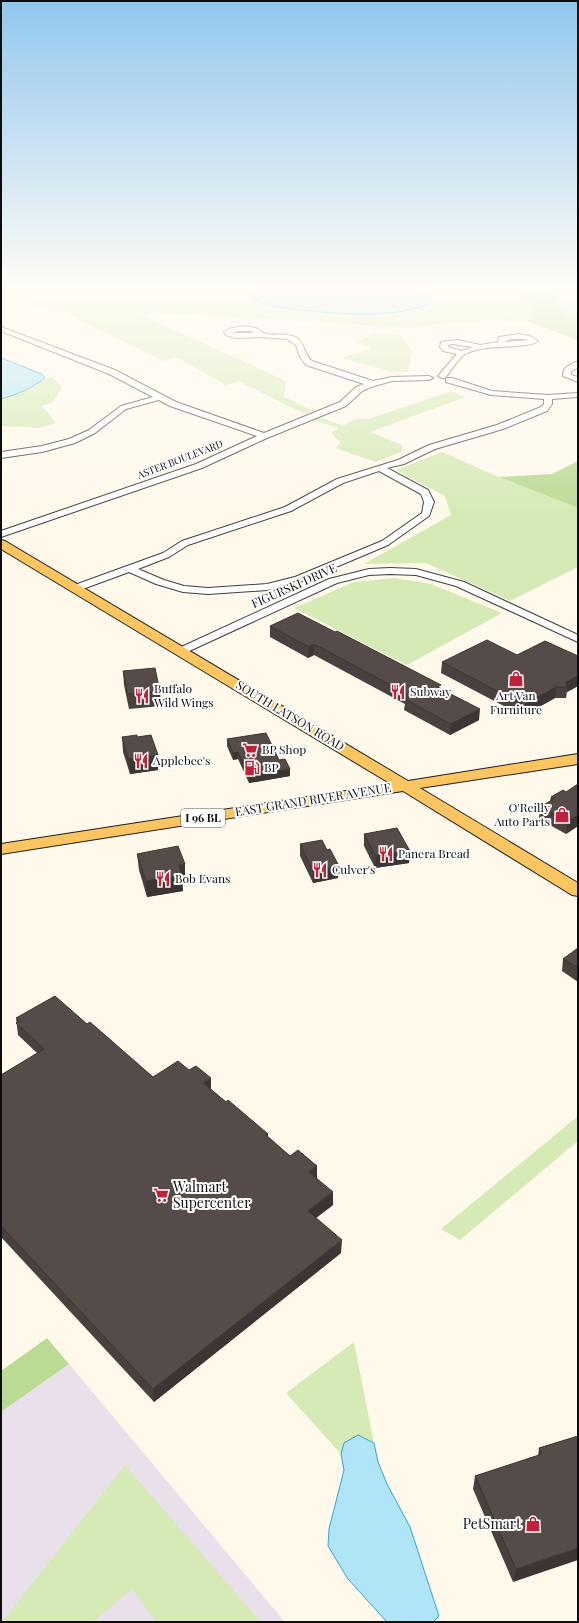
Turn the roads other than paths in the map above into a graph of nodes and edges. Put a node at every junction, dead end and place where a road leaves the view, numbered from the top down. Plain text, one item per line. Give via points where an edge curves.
1 (86, 362) edge
2 (307, 362) edge
3 (456, 362) edge
4 (578, 364) edge
5 (445, 378) junction
6 (578, 380) edge
7 (373, 384) junction
8 (578, 395) edge
9 (160, 397) junction
10 (548, 398) junction
11 (264, 436) junction
12 (1, 456) edge
13 (380, 468) junction
14 (1, 534) edge
15 (1, 544) edge
16 (131, 569) junction
17 (76, 588) junction
18 (578, 639) edge
19 (181, 651) junction
20 (578, 759) edge
21 (406, 786) junction
22 (1, 849) edge
23 (578, 891) edge

1 - 9 street via 112,372
2 - 7 street
3 - 5 street
4 - 6 street via 567,371 567,376
5 - 7 street via 434,376 392,379
5 - 10 street via 491,393
7 - 11 street, ASTER BOULEVARD via 359,389 343,404
8 - 10 street
9 - 11 street
9 - 12 street via 120,410 76,440
10 - 13 street via 548,404 544,409 485,433 432,447 401,462
11 - 14 street, ASTER BOULEVARD via 199,466
13 - 16 street via 340,481 288,509 185,543 166,555
13 - 16 street via 425,492 429,502 426,514 385,543 299,579 273,585 208,591 183,589
15 - 17 main road, SOUTH LATSON ROAD
16 - 17 street
17 - 19 main road, SOUTH LATSON ROAD
18 - 19 street, FIGURSKI DRIVE via 460,584 424,574 390,571 369,572 333,581
19 - 21 main road, SOUTH LATSON ROAD
20 - 21 main road, EAST GRAND RIVER AVENUE / I 96 BL
21 - 22 main road, EAST GRAND RIVER AVENUE / I 96 BL
21 - 23 main road, SOUTH LATSON ROAD

